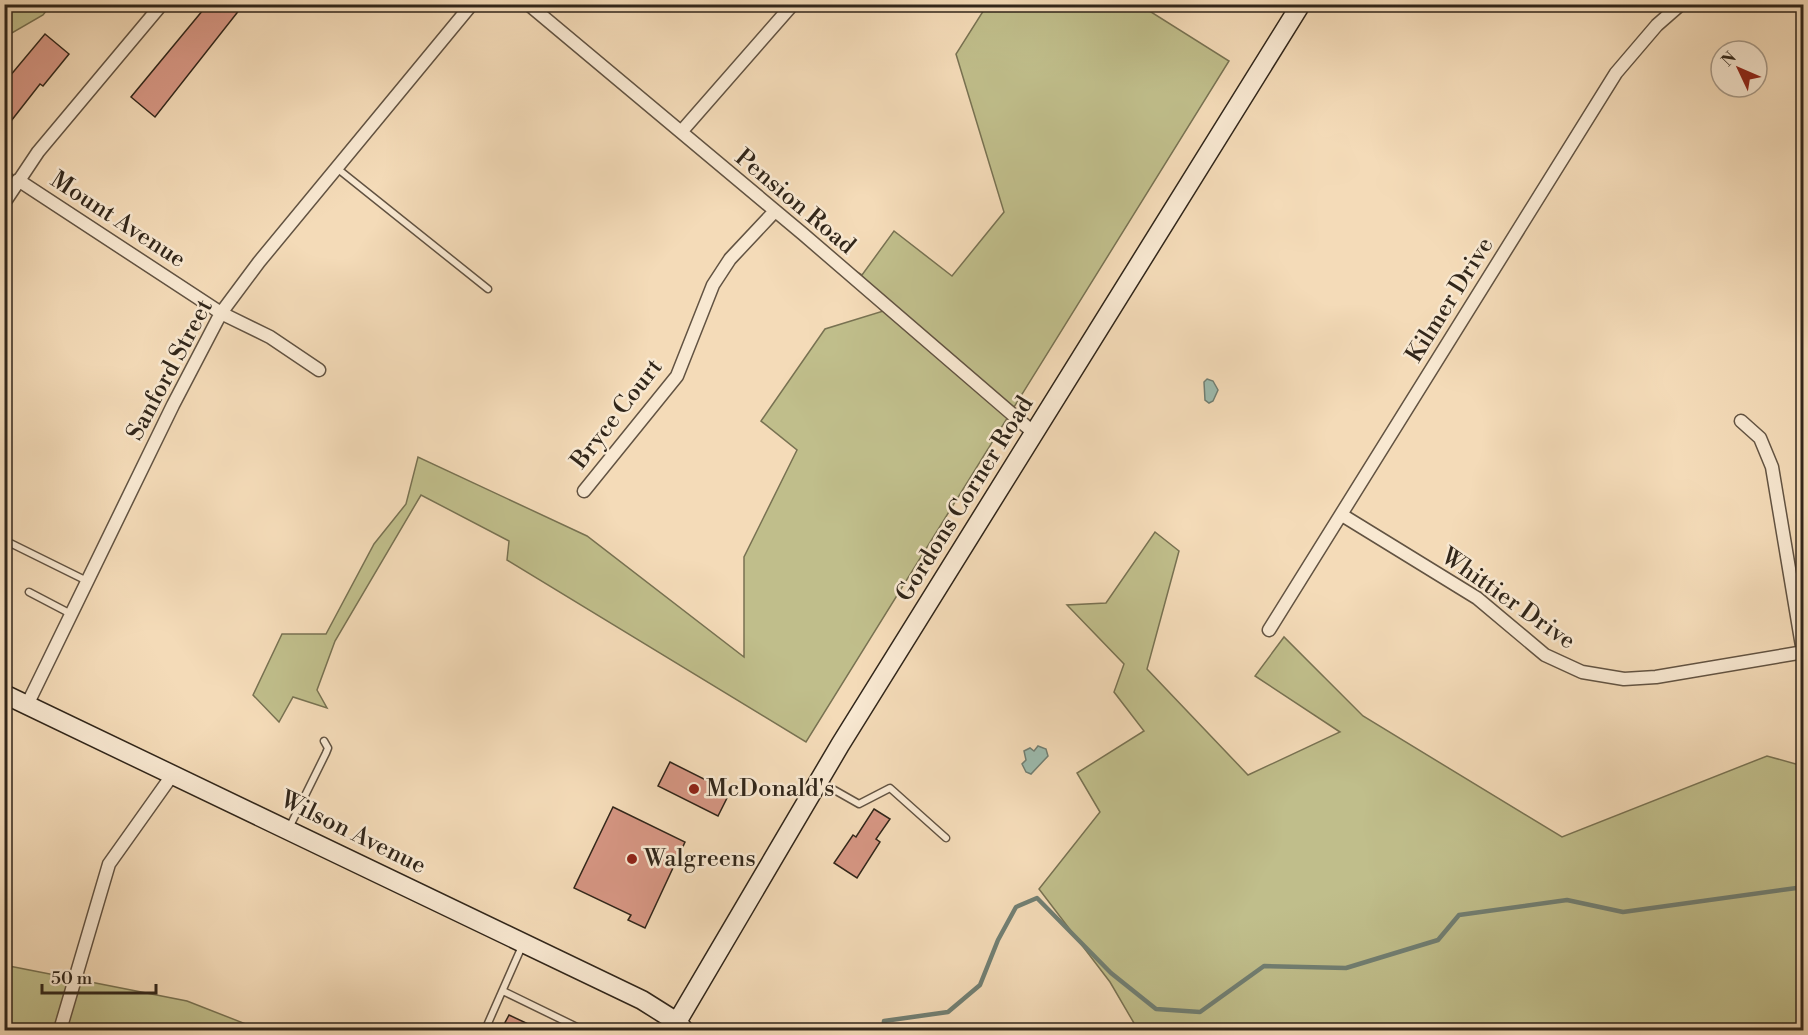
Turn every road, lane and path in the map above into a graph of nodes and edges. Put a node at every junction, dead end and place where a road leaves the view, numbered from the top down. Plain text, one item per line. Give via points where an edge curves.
1 (162, 4) edge
2 (472, 4) edge
3 (528, 4) edge
4 (793, 4) edge
5 (1301, 4) edge
6 (1681, 4) edge
7 (681, 132) junction
8 (338, 169) junction
9 (18, 180) junction
10 (4, 203) edge
11 (775, 211) junction
12 (488, 289) dead end
13 (221, 313) junction
14 (319, 370) dead end
15 (1741, 422) dead end
16 (1034, 433) junction
17 (584, 491) dead end
18 (1342, 515) junction
19 (4, 540) edge
20 (87, 580) junction
21 (29, 592) dead end
22 (71, 614) junction
23 (1269, 630) dead end
24 (1803, 652) edge
25 (4, 694) edge
26 (27, 705) junction
27 (324, 741) dead end
28 (173, 774) junction
29 (819, 781) junction
30 (289, 829) junction
31 (946, 837) dead end
32 (523, 943) junction
33 (503, 991) junction
34 (677, 1028) edge
35 (60, 1030) edge
36 (485, 1030) edge
37 (583, 1030) edge

1 - 9 street
2 - 8 street, Sanford Street
3 - 7 street, Pension Road
4 - 7 street
5 - 16 street, Gordons Corner Road
6 - 18 street, Kilmer Drive via 1657,25 1616,73
7 - 11 street, Pension Road
8 - 12 lane
8 - 13 street, Sanford Street
9 - 10 street
9 - 13 street, Mount Avenue
11 - 16 street, Pension Road
11 - 17 street, Bryce Court via 730,259 713,285 677,376
13 - 14 street, Mount Avenue via 270,337
13 - 20 street, Sanford Street
15 - 24 street via 1760,438 1772,467
16 - 29 street, Gordons Corner Road
18 - 23 street, Kilmer Drive
18 - 24 street, Whittier Drive via 1477,598 1545,655 1582,672 1623,679 1656,677
19 - 20 lane
20 - 22 street, Sanford Street
21 - 22 lane
22 - 26 street, Sanford Street
25 - 26 street, Wilson Avenue
26 - 28 street, Wilson Avenue
27 - 30 lane via 327,753
28 - 30 street, Wilson Avenue
28 - 35 street via 109,864
29 - 31 lane via 859,804 890,788
29 - 34 street, Gordons Corner Road
30 - 32 street, Wilson Avenue
32 - 33 lane
32 - 34 street, Wilson Avenue via 642,1000
33 - 36 lane
33 - 37 lane

